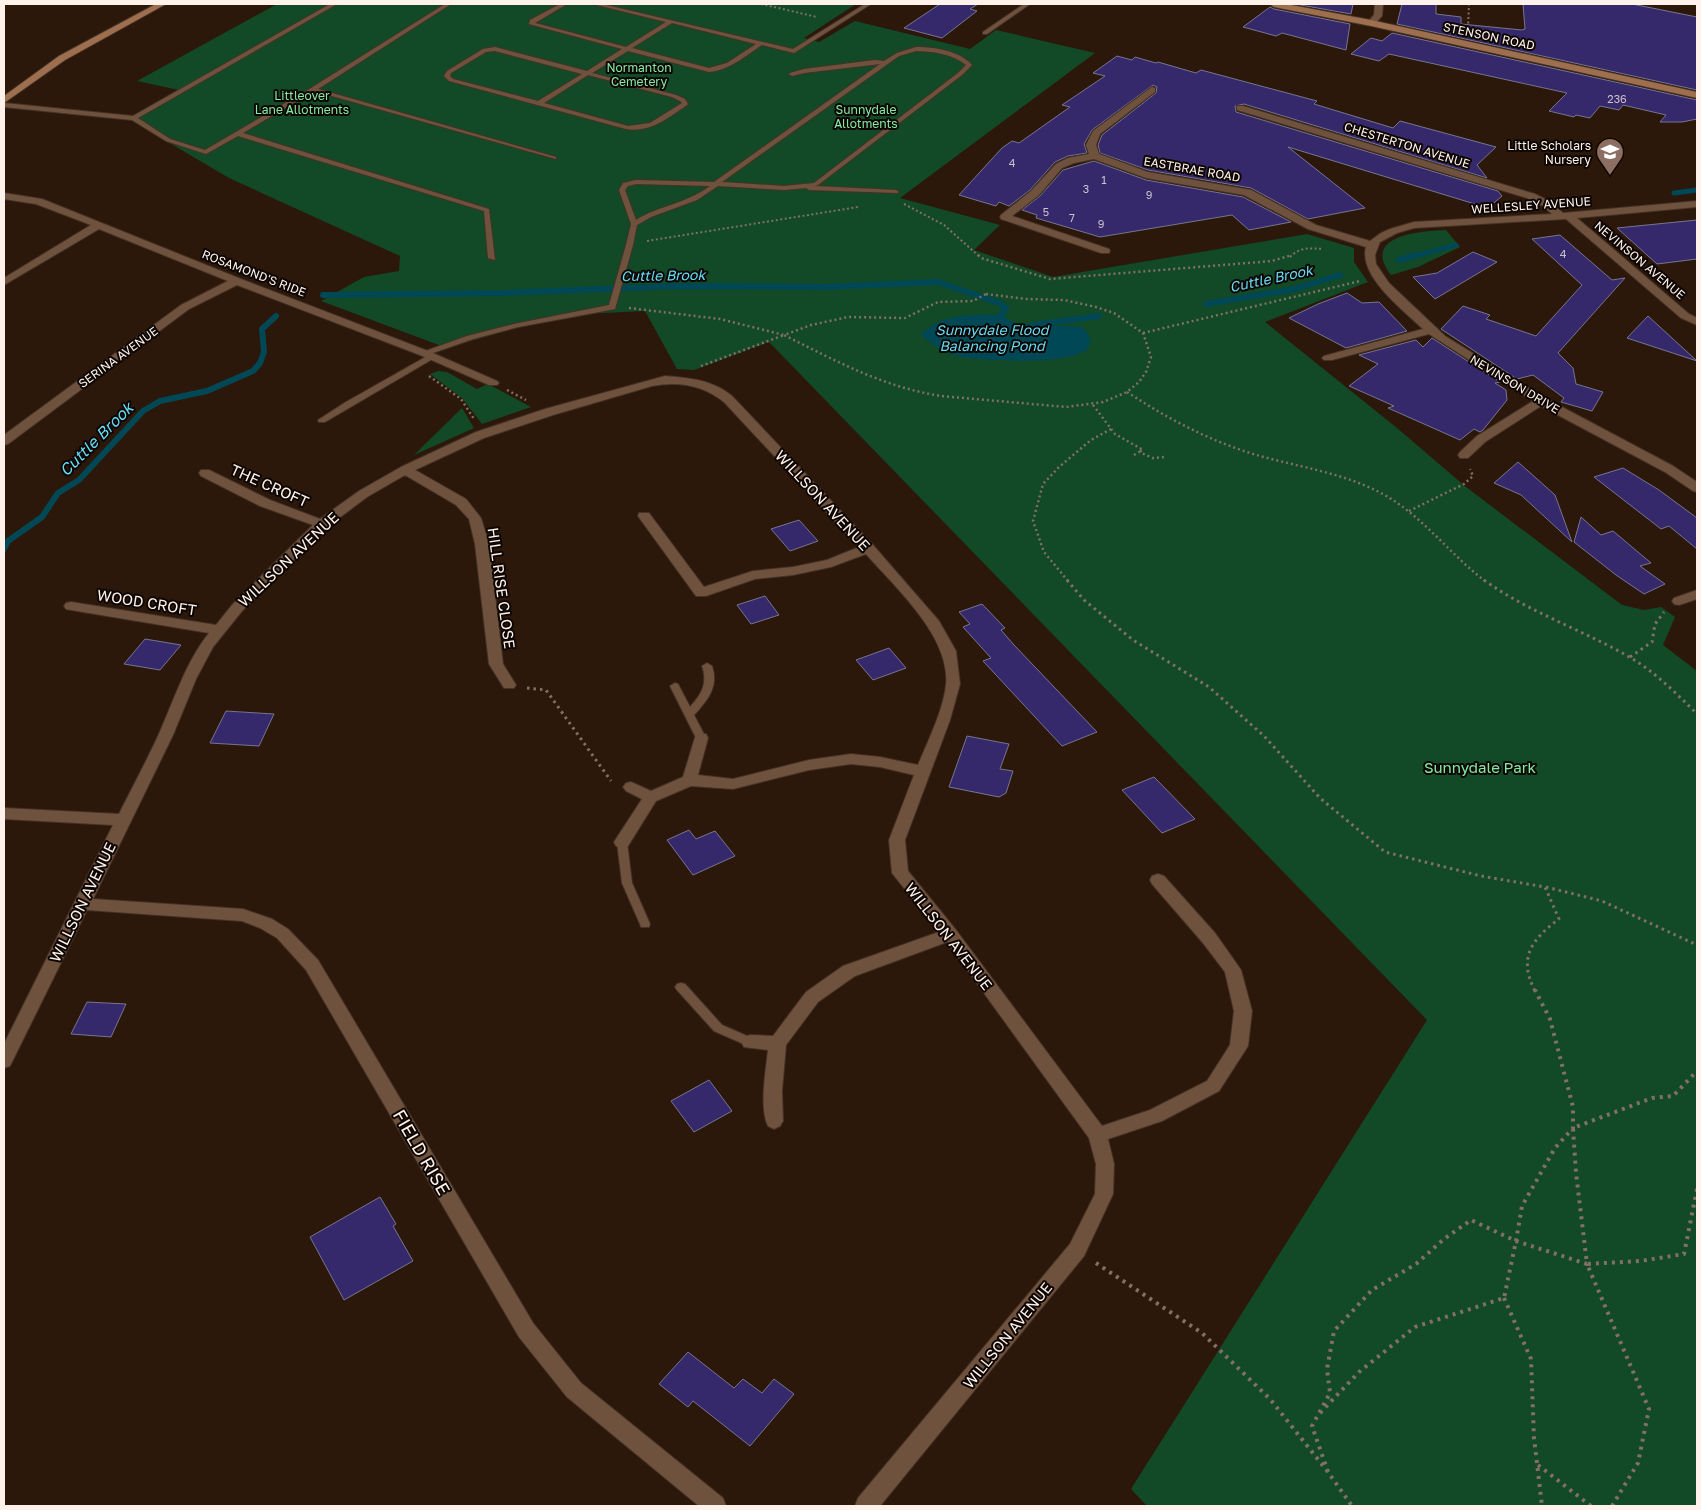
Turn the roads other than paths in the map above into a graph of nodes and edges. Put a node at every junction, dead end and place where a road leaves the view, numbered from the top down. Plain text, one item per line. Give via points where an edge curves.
1 (162, 4) edge
2 (334, 4) edge
3 (448, 4) edge
4 (564, 4) edge
5 (596, 4) edge
6 (868, 4) edge
7 (1027, 4) edge
8 (1274, 4) edge
9 (1380, 4) edge
10 (671, 21) junction
11 (1372, 23) junction
12 (985, 33) dead end
13 (761, 42) junction
14 (626, 50) junction
15 (884, 63) junction
16 (587, 74) junction
17 (792, 74) dead end
18 (313, 89) junction
19 (1152, 90) dead end
20 (1697, 95) edge
21 (4, 100) edge
22 (539, 103) junction
23 (4, 105) edge
24 (1240, 108) dead end
25 (134, 118) junction
26 (240, 134) junction
27 (1095, 156) junction
28 (554, 158) dead end
29 (714, 184) junction
30 (803, 188) junction
31 (896, 192) dead end
32 (4, 196) edge
33 (1697, 204) edge
34 (1564, 216) junction
35 (634, 224) junction
36 (97, 226) junction
37 (1372, 245) junction
38 (1105, 251) dead end
39 (492, 258) dead end
40 (4, 282) edge
41 (237, 282) junction
42 (1697, 322) edge
43 (1430, 330) junction
44 (432, 357) junction
45 (1328, 358) dead end
46 (493, 383) road end
47 (1541, 401) junction
48 (322, 420) dead end
49 (4, 441) edge
50 (1464, 455) road end
51 (405, 470) junction
52 (205, 474) dead end
53 (1697, 488) edge
54 (644, 516) dead end
55 (322, 524) junction
56 (868, 548) junction
57 (1697, 594) edge
58 (1678, 601) road end
59 (72, 606) dead end
60 (217, 630) junction
61 (707, 666) dead end
62 (509, 685) road end
63 (675, 686) dead end
64 (689, 714) junction
65 (700, 738) joint
66 (922, 771) junction
67 (689, 780) junction
68 (631, 787) road end
69 (651, 797) junction
70 (4, 813) edge
71 (123, 820) junction
72 (622, 842) joint
73 (1158, 880) dead end
74 (82, 904) junction
75 (645, 924) dead end
76 (950, 934) junction
77 (681, 987) dead end
78 (750, 1042) joint
79 (777, 1043) junction
80 (4, 1061) edge
81 (774, 1121) dead end
82 (1098, 1135) junction
83 (715, 1506) edge
84 (866, 1506) edge

1 - 21 street via 62,58
2 - 25 lane
3 - 18 lane
4 - 14 lane via 532,24
5 - 10 lane
6 - 13 lane via 794,51
7 - 12 lane
8 - 11 street, STENSON ROAD
9 - 11 street via 1378,16
10 - 13 lane
10 - 14 lane
11 - 20 street, STENSON ROAD
13 - 14 lane via 718,70
14 - 16 lane
15 - 17 lane via 804,70
15 - 29 lane
15 - 30 lane via 905,52 925,49 966,61 968,66 816,184
16 - 22 lane
16 - 22 lane via 496,49 485,50 447,76 451,80
16 - 22 lane via 674,96 685,104 643,129 628,128
18 - 26 lane
18 - 28 lane
19 - 27 street via 1096,134 1091,145
23 - 25 lane
24 - 34 street, CHESTERTON AVENUE via 1531,196
25 - 26 lane via 168,140 206,152
26 - 39 lane via 487,210
27 - 37 street, EASTBRAE ROAD via 1146,175 1247,192 1312,227
27 - 38 street via 1071,160 1059,166 1035,194 1005,217
29 - 30 lane
29 - 35 lane via 696,199 644,217
29 - 35 lane via 625,184 622,190
30 - 31 lane
32 - 36 street, ROSAMOND'S RIDE via 38,201
33 - 34 street, WELLESLEY AVENUE
34 - 37 street, WELLESLEY AVENUE via 1414,225 1394,229 1380,236
34 - 42 street, NEVINSON AVENUE via 1685,316
35 - 44 lane via 632,244 622,267 612,307 493,331
36 - 40 street
36 - 41 street, ROSAMOND'S RIDE
37 - 43 street, NEVINSON DRIVE via 1370,261 1377,277
41 - 44 street, ROSAMOND'S RIDE
41 - 49 street, SERINA AVENUE via 185,307
43 - 45 street
43 - 47 street, NEVINSON DRIVE
44 - 46 street, ROSAMOND'S RIDE
44 - 48 lane via 406,374 348,402
47 - 50 street via 1481,439
47 - 53 street, NEVINSON DRIVE
51 - 55 street, WILLSON AVENUE via 362,494
51 - 56 street, WILLSON AVENUE via 485,434 650,382 698,383 722,394
51 - 62 street, HILL RISE CLOSE via 461,502 476,518 496,664
52 - 55 street, THE CROFT via 265,503
54 - 56 street via 701,592 753,575 830,563
55 - 60 street, WILLSON AVENUE
56 - 66 street, WILLSON AVENUE via 934,624 949,651 953,684 943,720
57 - 58 street
59 - 60 street, WOOD CROFT
60 - 71 street, WILLSON AVENUE via 189,679 166,735
61 - 64 lane via 711,683
63 - 64 lane
64 - 65 lane
65 - 67 street
66 - 67 street via 851,759 809,765 733,784
66 - 76 street, WILLSON AVENUE via 897,840 900,873
67 - 69 street
68 - 69 street
69 - 72 street
70 - 71 street
71 - 74 street, WILLSON AVENUE
72 - 75 lane via 627,883
73 - 82 street via 1233,970 1243,1011 1239,1046 1213,1086 1156,1116
74 - 80 street, WILLSON AVENUE
74 - 83 street, FIELD RISE via 243,915 265,922 290,938 312,965 526,1330 574,1390
76 - 79 street via 848,971 812,997
76 - 82 street, WILLSON AVENUE
77 - 78 lane via 718,1028
78 - 79 street
79 - 81 street
82 - 84 street, WILLSON AVENUE via 1105,1164 1104,1194 1077,1250

